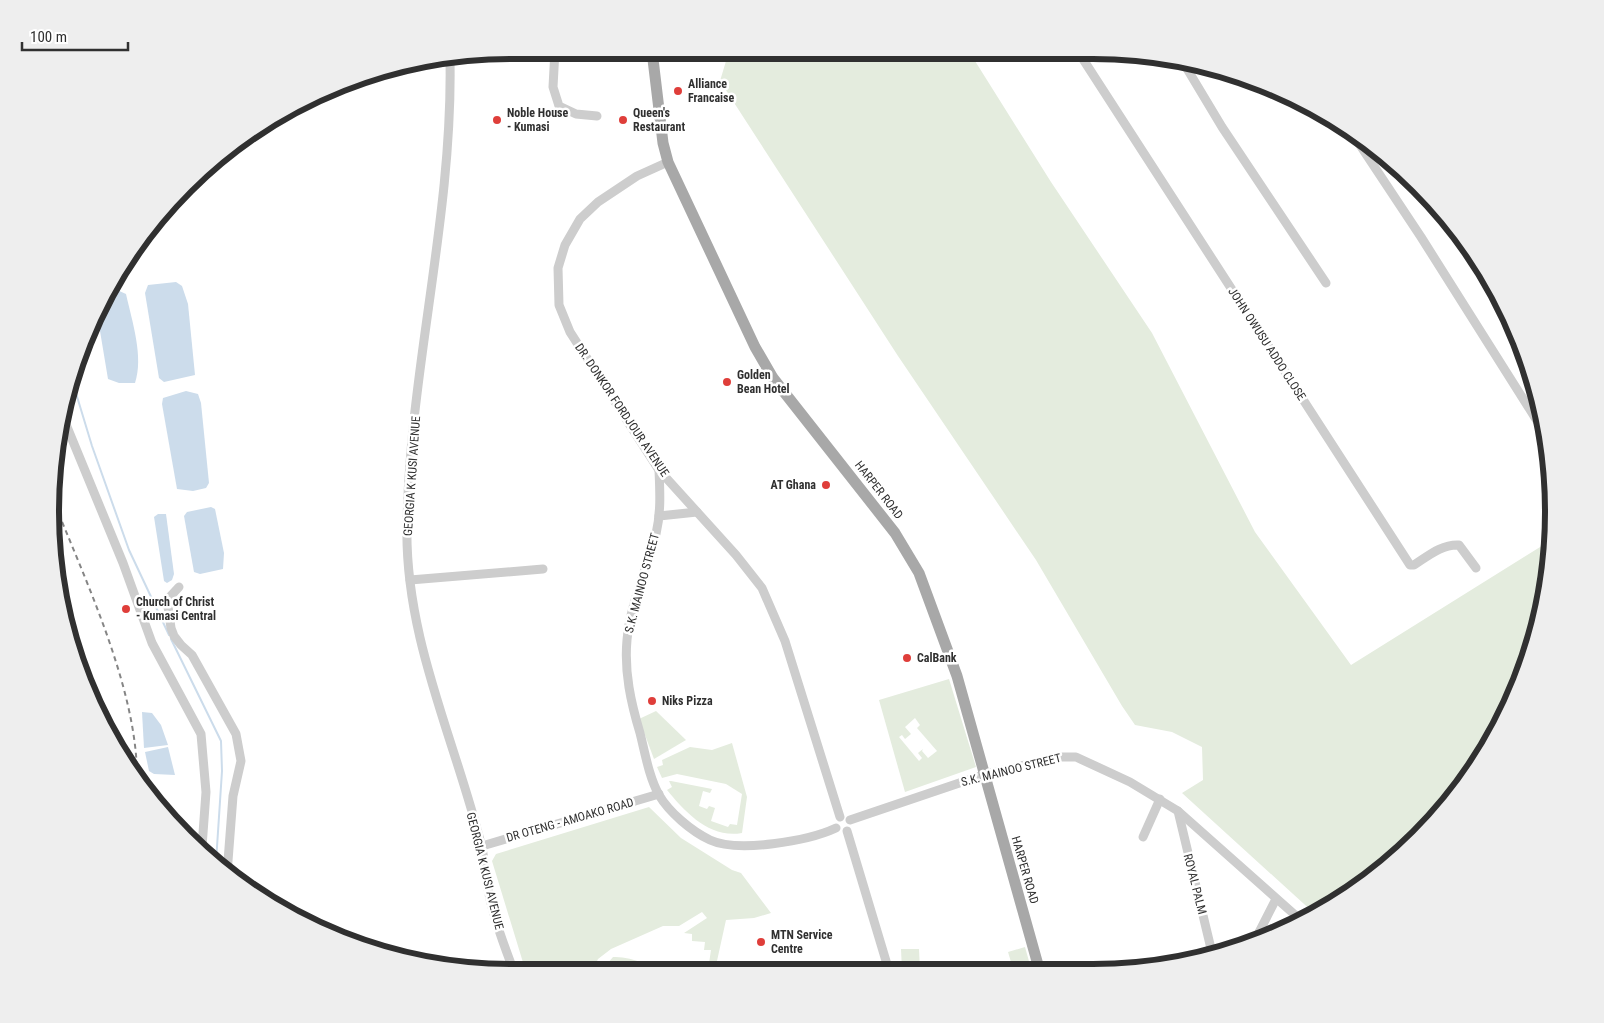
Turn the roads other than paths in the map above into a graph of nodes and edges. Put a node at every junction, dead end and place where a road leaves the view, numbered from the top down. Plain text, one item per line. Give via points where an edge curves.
1 (555, 59) edge
2 (653, 59) edge
3 (1082, 59) edge
4 (450, 63) edge
5 (1187, 68) edge
6 (597, 116) dead end
7 (1362, 147) edge
8 (668, 162) junction
9 (1326, 283) dead end
10 (1536, 419) edge
11 (67, 426) edge
12 (660, 470) junction
13 (698, 512) junction
14 (659, 516) junction
15 (1476, 568) dead end
16 (543, 570) dead end
17 (410, 580) junction
18 (179, 587) dead end
19 (984, 775) junction
20 (659, 794) junction
21 (1160, 800) junction
22 (1178, 811) junction
23 (840, 817) junction
24 (850, 820) junction
25 (836, 828) junction
26 (848, 831) junction
27 (1142, 837) dead end
28 (202, 842) edge
29 (482, 846) junction
30 (228, 864) edge
31 (1276, 898) junction
32 (1296, 916) edge
33 (1259, 933) edge
34 (1211, 949) edge
35 (511, 964) edge
36 (887, 964) edge
37 (1038, 964) edge

1 - 6 street via 553,87 559,106 576,114
2 - 8 main road, HARPER ROAD
3 - 15 street, JOHN OWUSU ADDO CLOSE via 1410,565 1454,544 1459,545
4 - 17 street, GEORGIA K KUSI AVENUE via 449,138 407,508
5 - 9 street
7 - 10 street
8 - 12 street, DR. DONKOR FORDJOUR AVENUE via 636,176 598,202 580,219 565,245 557,283 559,305 570,332
8 - 19 main road, HARPER ROAD via 773,378 895,533 919,573 957,676
11 - 28 street via 152,643 201,734 206,792
12 - 13 street, DR. DONKOR FORDJOUR AVENUE
12 - 14 street, S.K. MAINOO STREET
13 - 14 street
13 - 23 street, DR. DONKOR FORDJOUR AVENUE via 762,588 770,604 786,641
14 - 20 street, S.K. MAINOO STREET via 627,640 627,675 645,752
16 - 17 street
17 - 29 street, GEORGIA K KUSI AVENUE via 425,662
18 - 30 street via 167,600 171,628 180,645 192,655 222,707 236,734 240,751
19 - 21 street, S.K. MAINOO STREET via 1058,757 1076,757
19 - 24 street, S.K. MAINOO STREET
19 - 37 main road, HARPER ROAD
20 - 25 street, S.K. MAINOO STREET via 672,811 697,832 729,845 797,840
20 - 29 street, DR OTENG - AMOAKO ROAD
21 - 22 street, S.K. MAINOO STREET
21 - 27 street
22 - 31 street, S.K. MAINOO STREET
22 - 34 street, ROYAL PALM
23 - 24 street
23 - 25 street via 836,820
24 - 26 street
25 - 26 street via 841,832
26 - 36 street
29 - 35 street, GEORGIA K KUSI AVENUE via 490,898
31 - 32 street, S.K. MAINOO STREET
31 - 33 street

